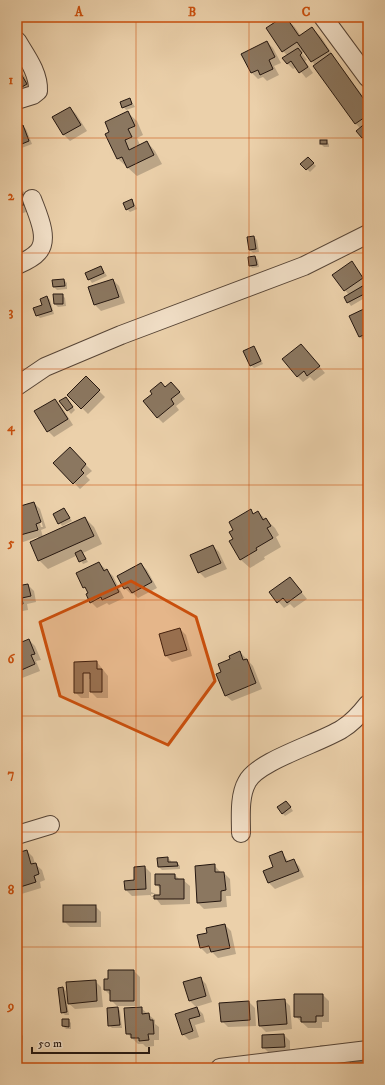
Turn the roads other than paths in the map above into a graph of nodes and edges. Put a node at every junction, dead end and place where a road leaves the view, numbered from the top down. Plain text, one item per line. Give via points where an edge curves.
1 (323, 17) edge
2 (17, 41) edge
3 (368, 78) edge
4 (17, 100) edge
5 (32, 199) dead end
6 (368, 234) edge
7 (17, 265) edge
8 (17, 386) edge
9 (368, 704) edge
10 (50, 825) dead end
11 (241, 833) dead end
12 (17, 835) edge
13 (368, 1050) edge
14 (220, 1068) edge

1 - 3 street
2 - 4 street via 34,71 39,87 33,95
5 - 7 street via 43,230 42,243 39,252
6 - 8 street via 304,266 121,335 45,367
9 - 11 street via 343,729 270,762 253,773 243,792
10 - 12 street
13 - 14 street

